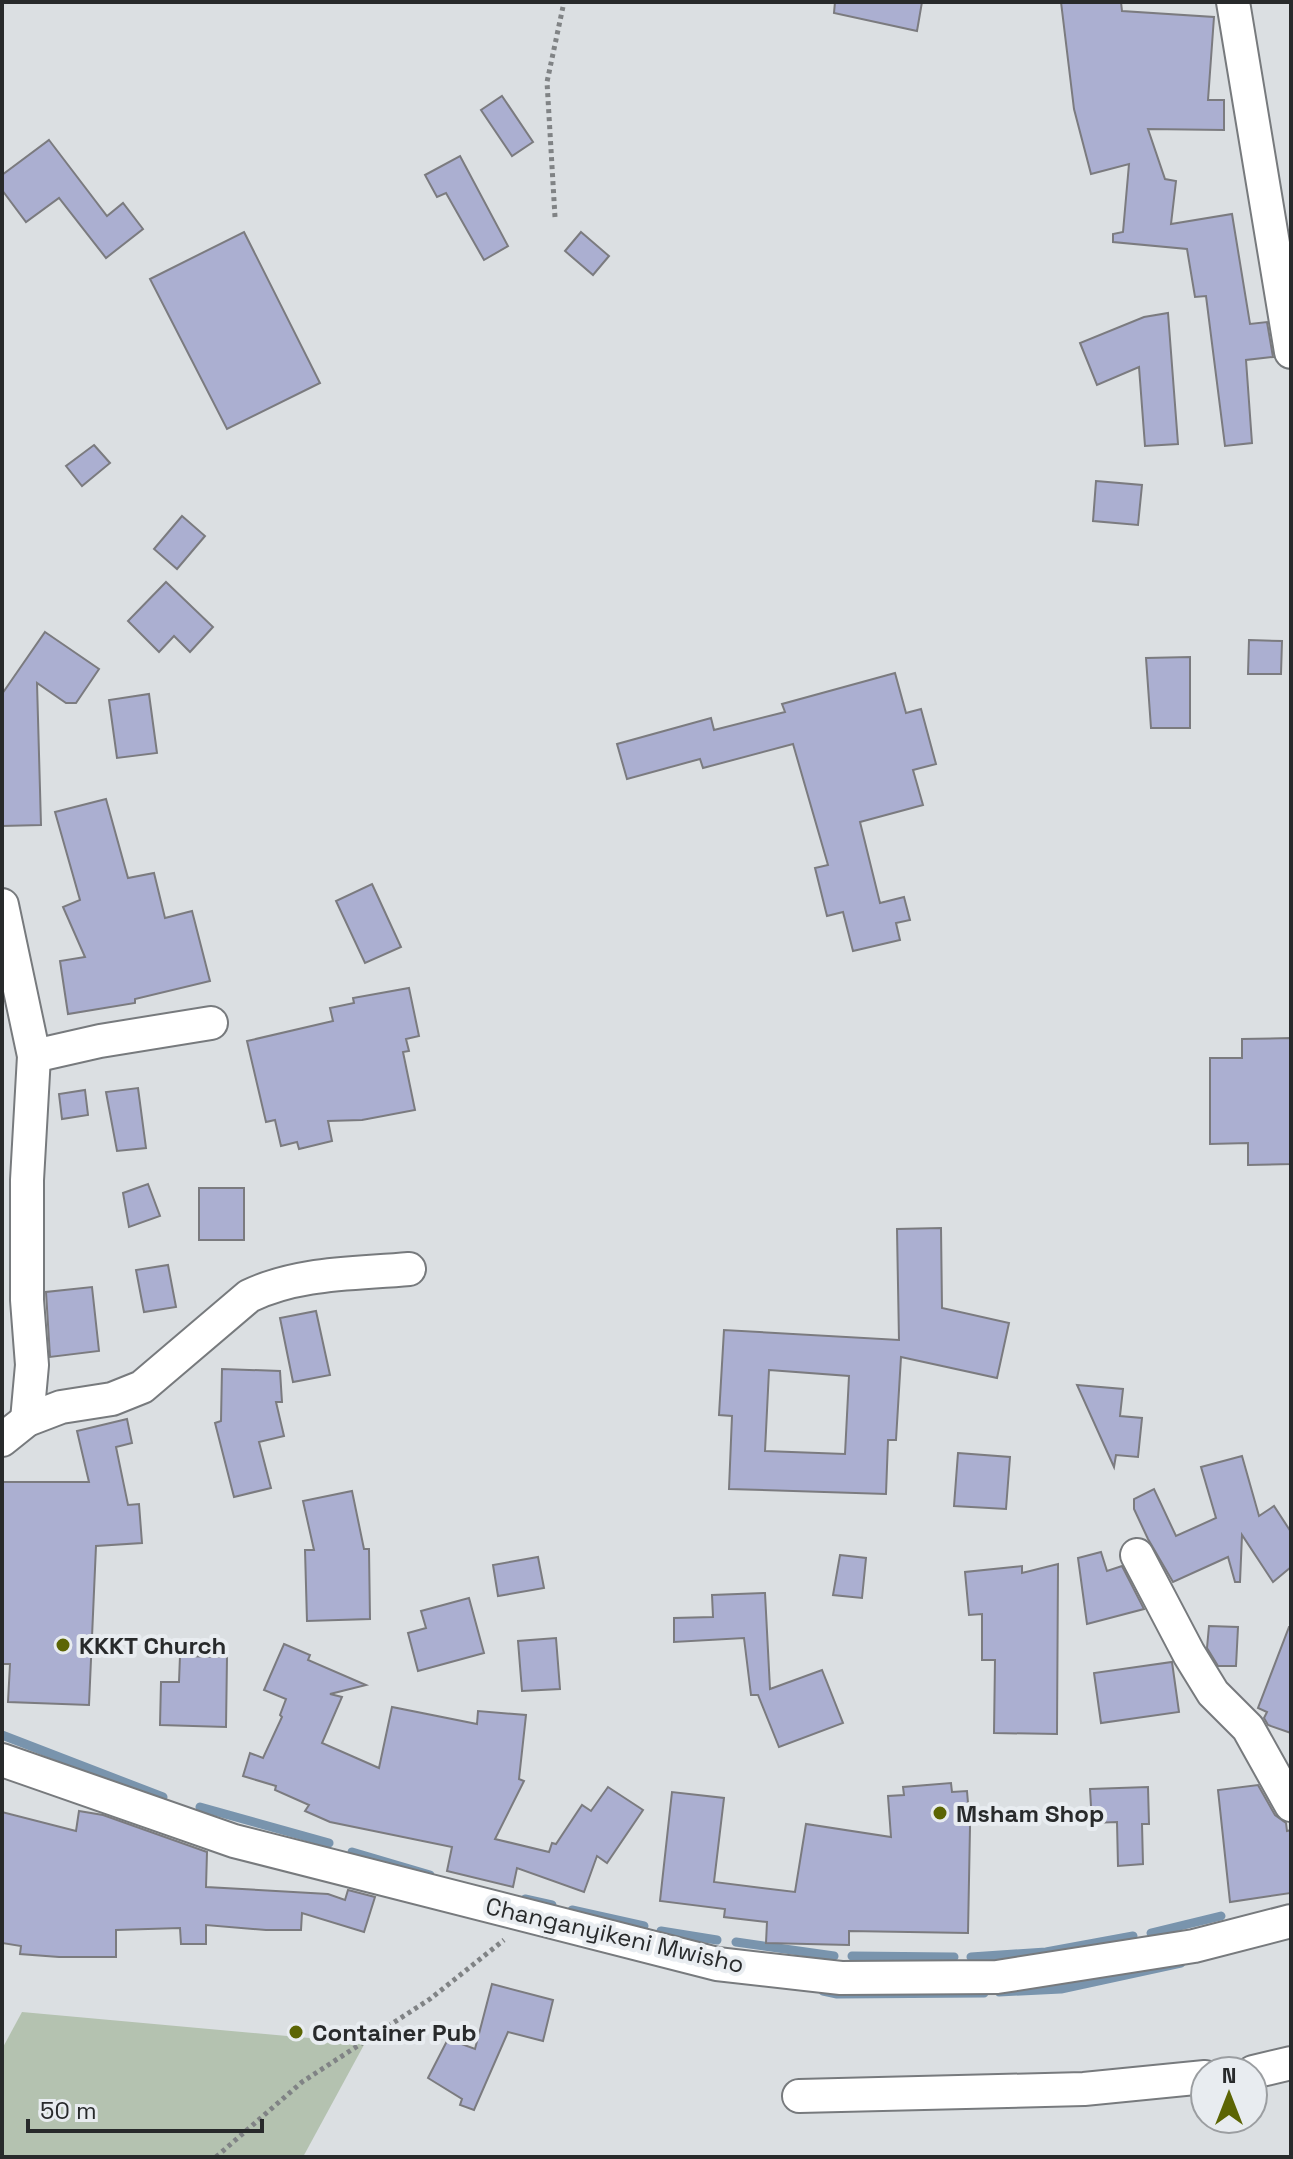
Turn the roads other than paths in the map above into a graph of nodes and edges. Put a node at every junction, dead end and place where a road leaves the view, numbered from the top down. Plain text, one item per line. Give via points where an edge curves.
1 (1233, 2) edge
2 (1291, 352) edge
3 (2, 905) edge
4 (211, 1023) dead end
5 (34, 1056) junction
6 (409, 1269) dead end
7 (14, 1430) edge
8 (1137, 1555) dead end
9 (2, 1760) edge
10 (1291, 1805) edge
11 (1291, 1921) edge
12 (1291, 2063) edge
13 (1269, 2068) edge
14 (1189, 2079) edge
15 (799, 2096) dead end

1 - 2 street
3 - 5 street
4 - 5 street
5 - 7 street via 27,1180 32,1365
6 - 7 street via 308,1277 269,1286 249,1296 142,1387 112,1399 61,1407
8 - 10 street via 1213,1693 1248,1728
9 - 11 street, Changanyikeni Mwisho via 234,1841 717,1964 841,1978 997,1977 1194,1946
12 - 13 street
14 - 15 street via 1084,2089

